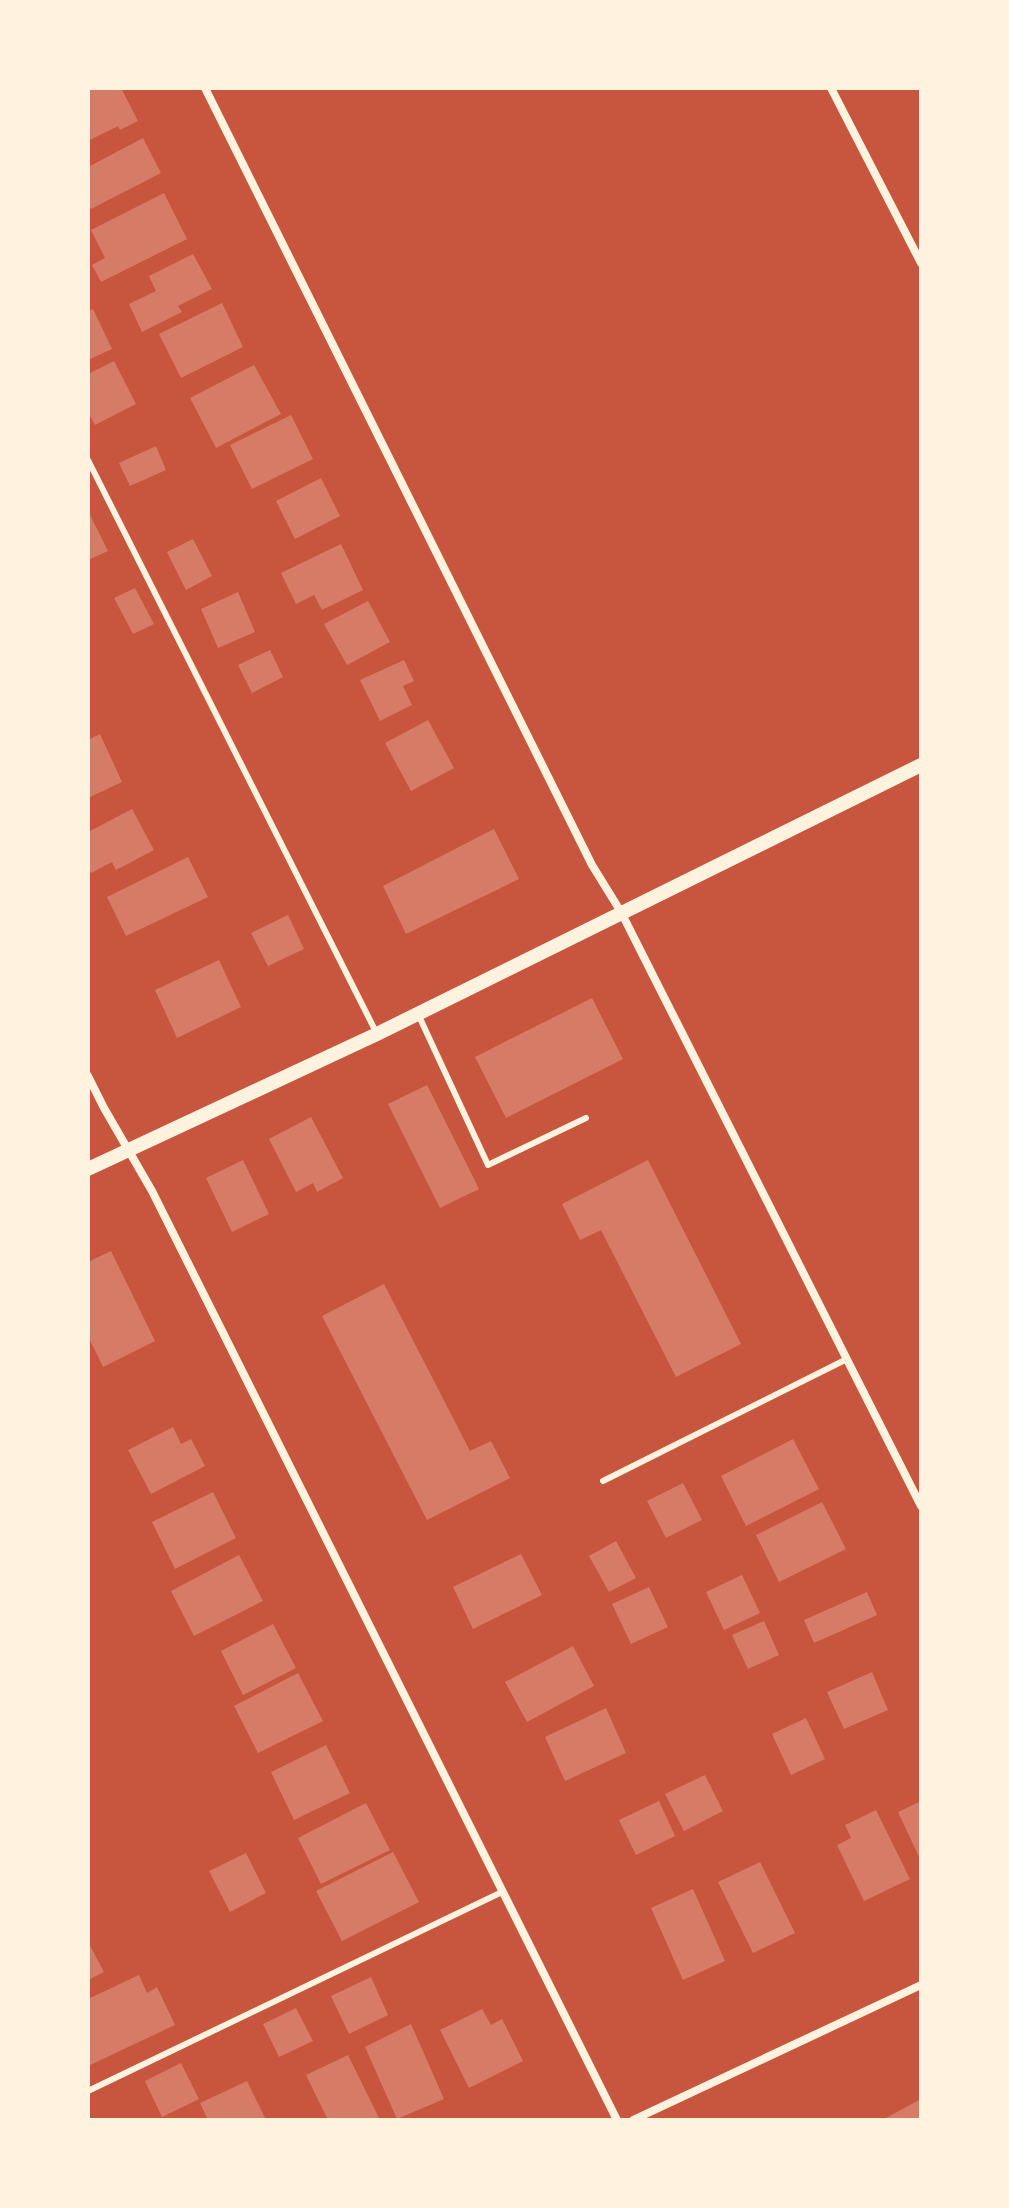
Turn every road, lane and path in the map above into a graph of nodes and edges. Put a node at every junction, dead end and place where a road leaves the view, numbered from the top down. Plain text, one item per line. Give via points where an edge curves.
1 (205, 88) edge
2 (831, 88) edge
3 (921, 263) edge
4 (88, 460) edge
5 (921, 765) edge
6 (621, 912) junction
7 (418, 1014) junction
8 (377, 1034) junction
9 (88, 1076) edge
10 (586, 1118) dead end
11 (128, 1150) junction
12 (88, 1169) edge
13 (847, 1359) junction
14 (603, 1481) dead end
15 (921, 1506) edge
16 (502, 1892) junction
17 (921, 1985) edge
18 (88, 2091) edge
19 (617, 2120) edge
20 (633, 2120) edge

1 - 6 street via 592,865
2 - 3 street
4 - 8 lane
5 - 6 street
6 - 7 street
6 - 13 street
7 - 8 street
7 - 10 lane via 488,1165
8 - 11 street
9 - 11 street
11 - 12 street
11 - 16 street
13 - 14 lane
13 - 15 street
16 - 18 lane
16 - 19 street
17 - 20 street

